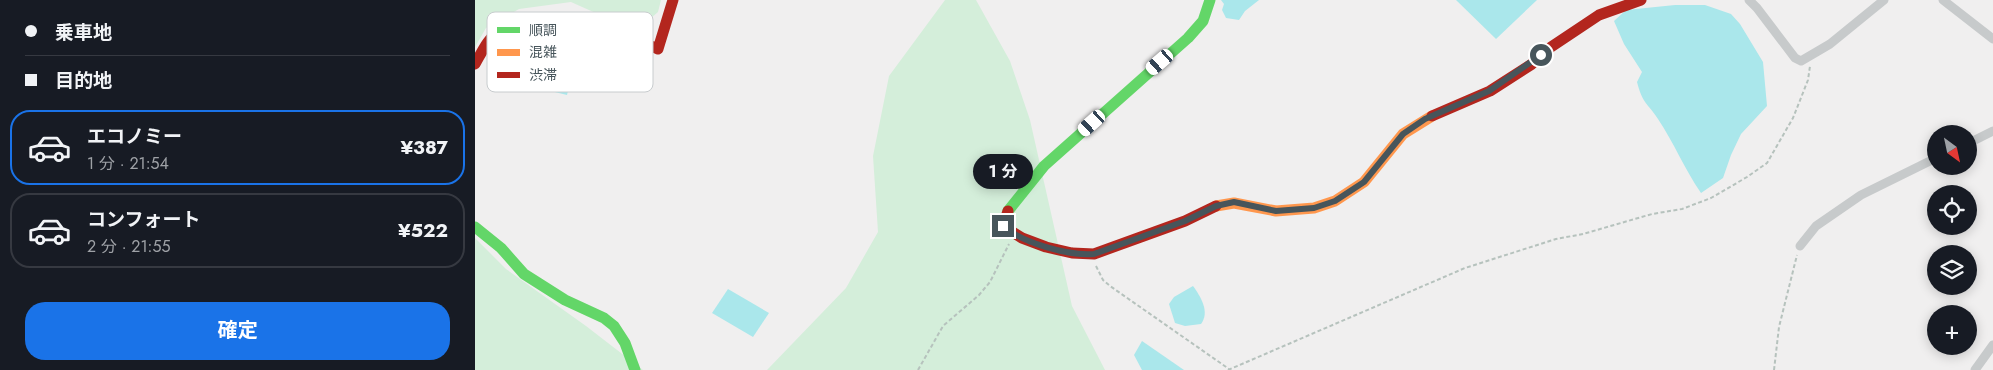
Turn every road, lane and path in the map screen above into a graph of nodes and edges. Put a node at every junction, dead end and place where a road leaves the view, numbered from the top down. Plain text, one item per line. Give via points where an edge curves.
1 (673, 0) edge
2 (1210, 0) edge
3 (1641, 0) edge
4 (1749, 0) edge
5 (1884, 0) edge
6 (1943, 0) edge
7 (1993, 39) edge
8 (487, 43) edge
9 (653, 47) edge
10 (1813, 54) junction
11 (475, 64) edge
12 (1993, 131) edge
13 (1977, 139) edge
14 (1927, 162) edge
15 (475, 227) edge
16 (1013, 235) junction
17 (1799, 246) joint
18 (1094, 254) junction
19 (1993, 345) edge
20 (1229, 369) edge
21 (635, 370) edge
22 (918, 370) edge
23 (1774, 370) edge
24 (1975, 370) edge

1 - 9 street via 659,49
2 - 16 street via 1203,21 1188,38 1058,154 1023,190 1009,208 1003,226
3 - 18 street via 1599,15 1489,91 1425,119 1403,134 1364,182 1335,201 1314,208 1276,211 1234,202 1216,206 1185,221
4 - 10 street via 1795,58 1801,61
5 - 10 street
6 - 7 street
8 - 11 street
10 - 20 path via 1808,80 1793,118 1767,163 1711,198 1682,209 1556,239 1465,268
12 - 13 street
14 - 17 street via 1861,195 1816,226
15 - 21 street via 501,248 524,274 614,326 625,343
16 - 18 street via 1037,244 1084,255
16 - 22 path via 990,282 943,326
17 - 23 path via 1779,327
18 - 20 path via 1097,270 1110,286
19 - 24 street

